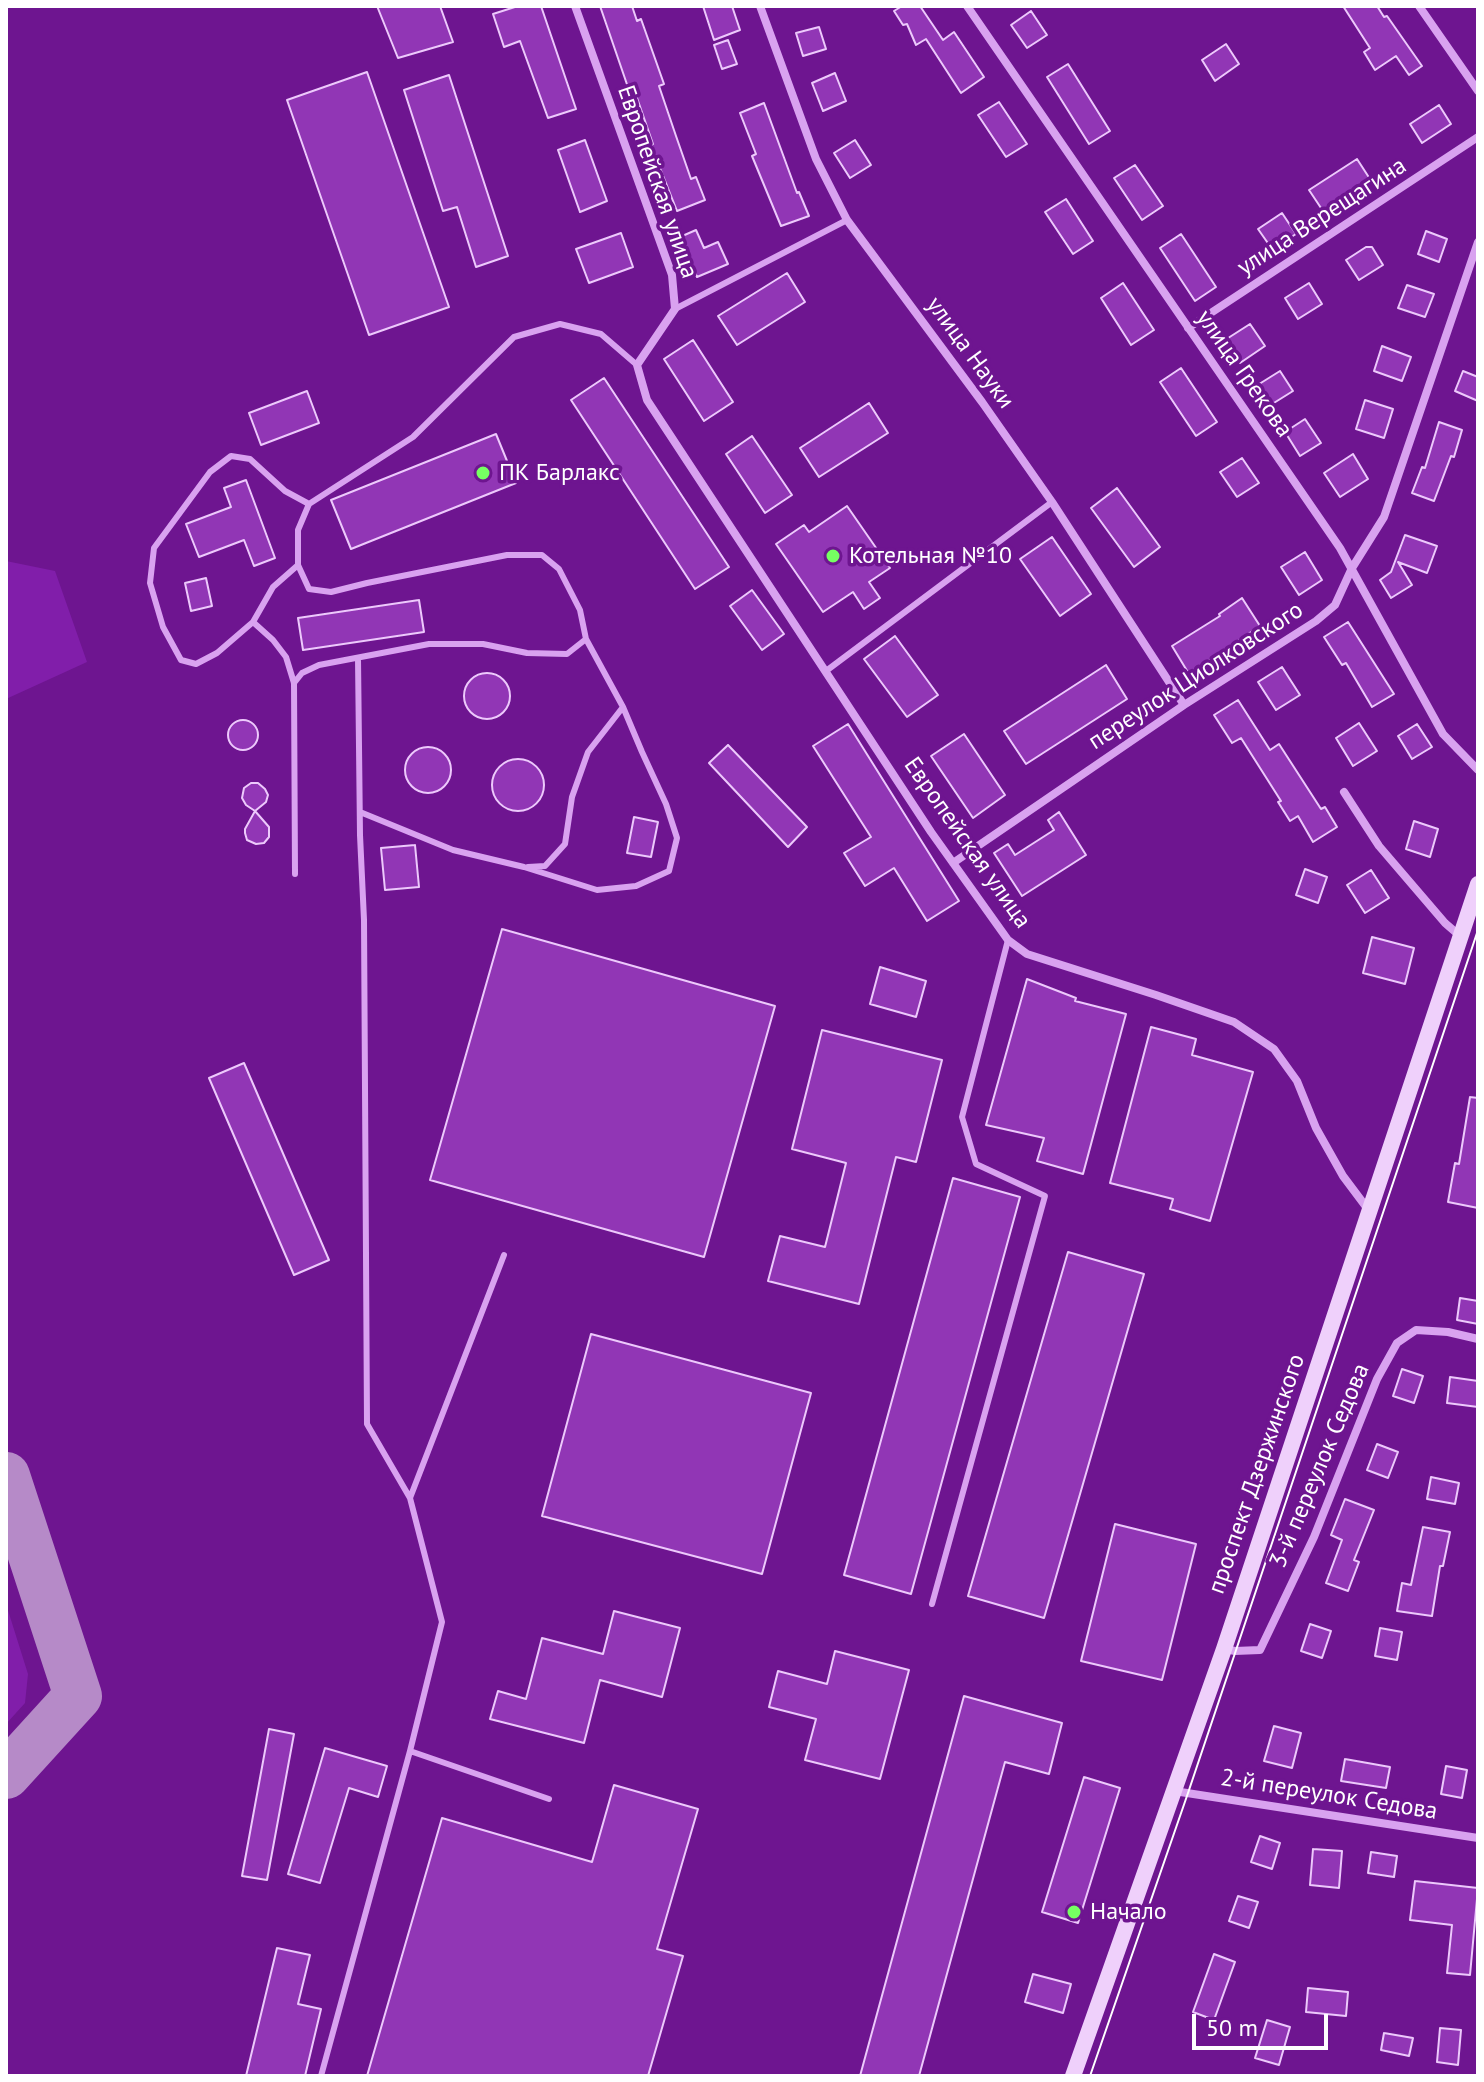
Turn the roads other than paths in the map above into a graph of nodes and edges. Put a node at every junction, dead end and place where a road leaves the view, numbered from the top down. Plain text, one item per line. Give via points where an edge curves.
1 (575, 6) edge
2 (760, 6) edge
3 (967, 6) edge
4 (1419, 6) edge
5 (1478, 91) edge
6 (1478, 137) edge
7 (847, 220) junction
8 (1478, 242) edge
9 (675, 309) junction
10 (1188, 328) junction
11 (637, 365) junction
12 (1052, 502) junction
13 (309, 504) junction
14 (298, 565) junction
15 (1352, 568) junction
16 (253, 622) junction
17 (586, 639) junction
18 (358, 658) junction
19 (826, 671) junction
20 (294, 683) junction
21 (1184, 705) junction
22 (623, 707) junction
23 (1478, 770) edge
24 (1344, 792) dead end
25 (360, 812) junction
26 (953, 863) junction
27 (524, 867) junction
28 (295, 874) dead end
29 (1478, 884) edge
30 (1460, 936) junction
31 (1008, 940) junction
32 (1370, 1213) junction
33 (504, 1255) dead end
34 (1478, 1339) edge
35 (410, 1498) junction
36 (932, 1604) dead end
37 (1224, 1649) junction
38 (410, 1751) junction
39 (1174, 1791) junction
40 (549, 1799) dead end
41 (1478, 1838) edge
42 (321, 2076) edge
43 (1073, 2076) edge

1 - 9 street, Европейская улица via 672,275
2 - 7 street, улица Науки via 816,159
3 - 10 street, улица Грекова
4 - 5 street
6 - 10 street, улица Верещагина
7 - 9 lane
7 - 12 street, улица Науки
8 - 15 street, переулок Циолковского via 1384,517
9 - 11 street, Европейская улица
10 - 15 street, улица Грекова
11 - 13 lane via 601,334 560,324 514,337 413,437
11 - 19 street, Европейская улица via 647,400
12 - 19 lane
12 - 21 street, улица Науки
13 - 14 lane via 298,530
13 - 16 lane via 285,491 250,459 231,456 210,472 154,548 150,583 163,627 181,660 196,664 217,653
14 - 16 lane via 273,587
14 - 17 lane via 309,589 331,592 507,555 542,555 559,569 580,610
15 - 21 street, переулок Циолковского via 1335,605 1316,621
15 - 23 street, улица Грекова via 1443,734
16 - 20 lane via 286,657
17 - 18 lane via 567,654 429,644
17 - 22 lane
18 - 20 lane via 319,665
18 - 25 lane
19 - 26 street, Европейская улица
20 - 28 lane
21 - 26 street, переулок Циолковского
22 - 27 lane via 588,752 572,797 565,844 545,866
22 - 27 lane via 677,838 669,871 636,886 597,890
24 - 30 street via 1379,846
25 - 27 lane via 453,850
25 - 35 lane via 367,1424
26 - 31 street, Европейская улица
29 - 30 main road, проспект Дзержинского
30 - 32 main road, проспект Дзержинского
31 - 32 street, Европейская улица via 1027,954 1234,1022 1274,1049 1297,1081 1343,1176
31 - 36 lane via 962,1117 976,1164 1045,1196
32 - 37 main road, проспект Дзержинского
33 - 35 lane
34 - 37 street, 3-й переулок Седова via 1416,1330 1397,1343 1260,1650
35 - 38 lane via 442,1622
37 - 39 main road, проспект Дзержинского
38 - 40 lane
38 - 42 lane
39 - 41 street, 2-й переулок Седова
39 - 43 main road, проспект Дзержинского

